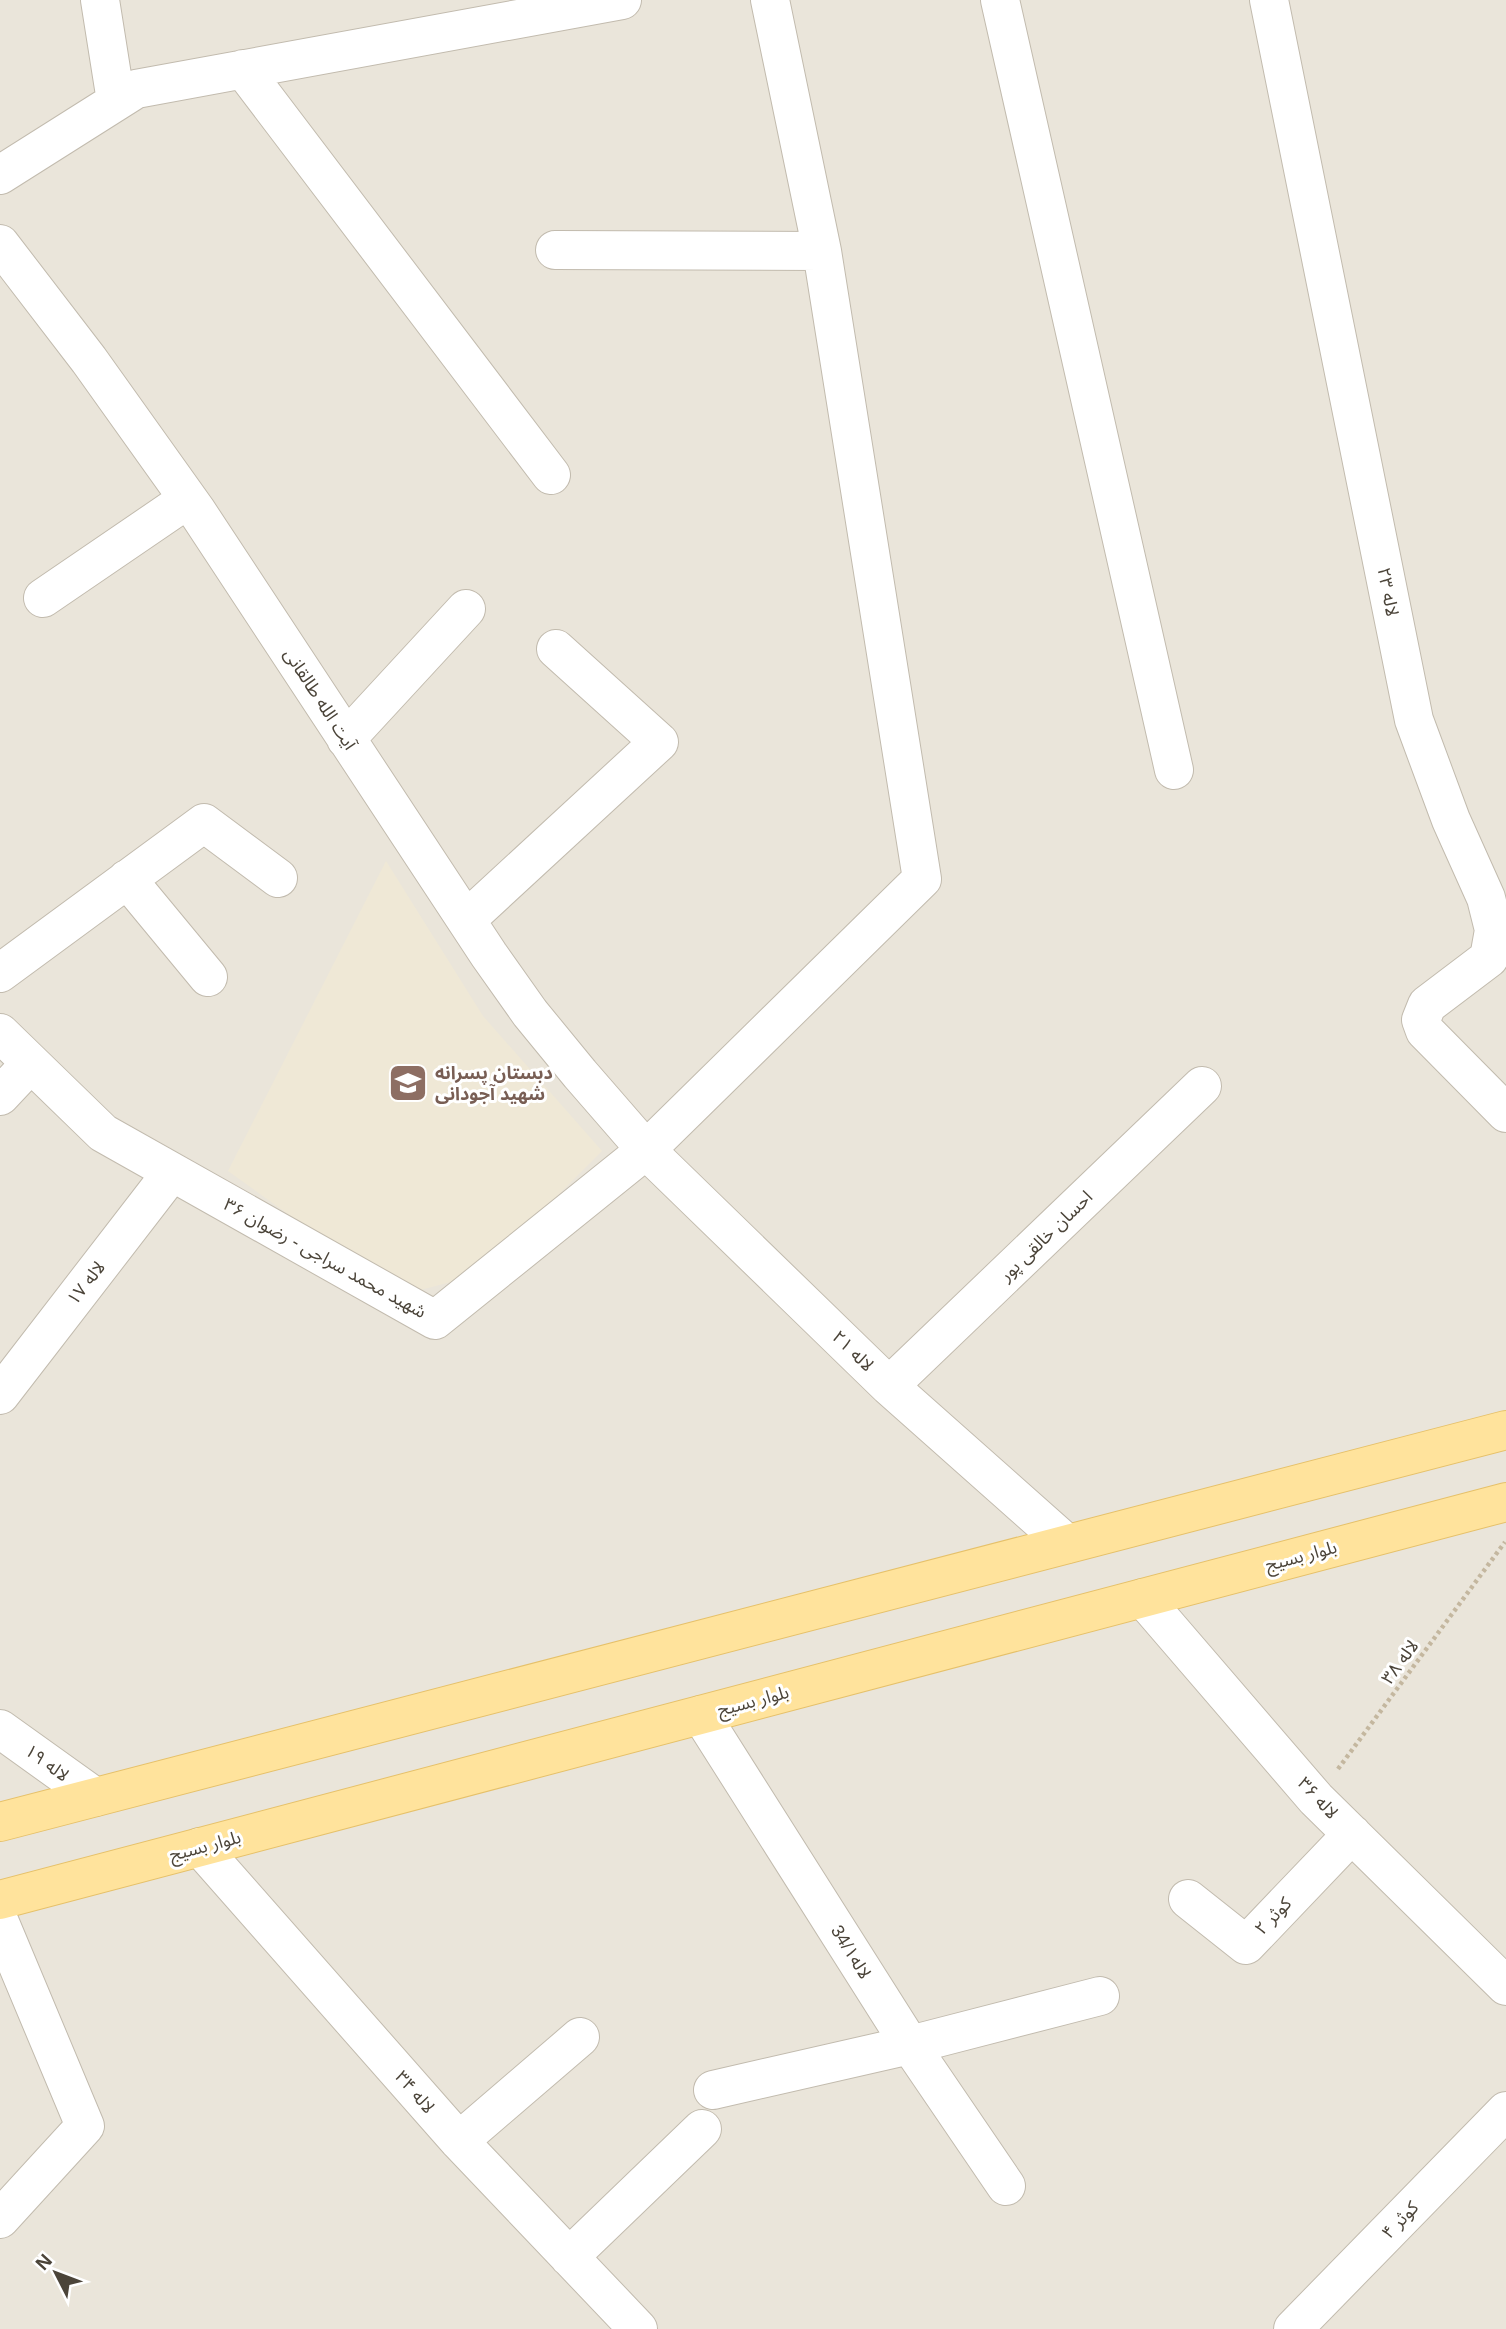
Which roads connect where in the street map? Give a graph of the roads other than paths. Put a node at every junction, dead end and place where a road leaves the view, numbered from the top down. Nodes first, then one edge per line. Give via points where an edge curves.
1 (100, 0) edge
2 (621, 0) edge
3 (771, 0) edge
4 (1000, 0) edge
5 (1269, 0) edge
6 (243, 69) junction
7 (116, 101) junction
8 (0, 175) edge
9 (0, 244) edge
10 (555, 250) dead end
11 (822, 251) junction
12 (551, 475) dead end
13 (188, 499) junction
14 (43, 598) dead end
15 (466, 610) dead end
16 (556, 649) dead end
17 (346, 739) junction
18 (1174, 770) dead end
19 (278, 878) dead end
20 (127, 879) junction
21 (466, 920) junction
22 (0, 974) edge
23 (208, 977) dead end
24 (0, 1033) edge
25 (31, 1063) junction
26 (1202, 1086) dead end
27 (0, 1096) edge
28 (1506, 1113) edge
29 (646, 1150) junction
30 (172, 1172) junction
31 (890, 1386) junction
32 (0, 1395) edge
33 (1506, 1430) edge
34 (1506, 1502) edge
35 (1067, 1544) junction
36 (1143, 1598) junction
37 (701, 1715) junction
38 (0, 1729) edge
39 (94, 1797) junction
40 (0, 1822) edge
41 (1352, 1834) junction
42 (200, 1847) junction
43 (1188, 1899) dead end
44 (0, 1900) edge
45 (0, 1923) edge
46 (1501, 1969) edge
47 (1100, 1996) dead end
48 (580, 2036) dead end
49 (910, 2045) junction
50 (713, 2090) dead end
51 (1506, 2110) edge
52 (702, 2129) dead end
53 (459, 2141) junction
54 (1006, 2186) dead end
55 (0, 2218) edge
56 (569, 2257) junction
57 (638, 2329) edge
58 (1293, 2329) edge

1 - 7 street
2 - 6 street
3 - 11 street
4 - 18 street
5 - 28 street, لاله ۲۳ via 1414,720 1486,898 1494,930 1489,958 1427,1005 1421,1020 1425,1031
6 - 7 street via 136,89
6 - 12 street
7 - 8 street
9 - 13 street, آیت الله طالقانی
10 - 11 street
11 - 29 street via 922,879
13 - 14 street
13 - 17 street, آیت الله طالقانی
15 - 17 street
16 - 21 street via 659,742
17 - 21 street, آیت الله طالقانی
19 - 20 street via 204,823
20 - 22 street
20 - 23 street
21 - 29 street, آیت الله طالقانی via 530,1013
24 - 25 street, شهید محمد سراجی - رضوان ۳۶
25 - 27 street
25 - 30 street, شهید محمد سراجی - رضوان ۳۶ via 103,1133
26 - 31 street, احسان خالقی پور
29 - 30 street, شهید محمد سراجی - رضوان ۳۶ via 435,1320
29 - 31 street, لاله ۲۱
30 - 32 street, لاله ۱۷
31 - 35 street, لاله ۲۱
33 - 35 main road
34 - 36 main road, بلوار بسیج
35 - 39 main road
36 - 37 main road, بلوار بسیج
36 - 41 street, لاله ۳۶
37 - 42 main road, بلوار بسیج
37 - 49 street, لاله34/۱
38 - 39 street, لاله ۱۹
39 - 40 main road
41 - 43 street, کوثر ۲ via 1246,1945
41 - 46 street, لاله ۳۶
42 - 44 main road, بلوار بسیج
42 - 53 street, لاله ۳۴
45 - 55 street via 85,2126
47 - 49 street
48 - 53 street
49 - 50 street
49 - 54 street, لاله34/۱
51 - 58 street, کوثر ۴
52 - 56 street
53 - 56 street, لاله ۳۴
56 - 57 street, لاله ۳۴

